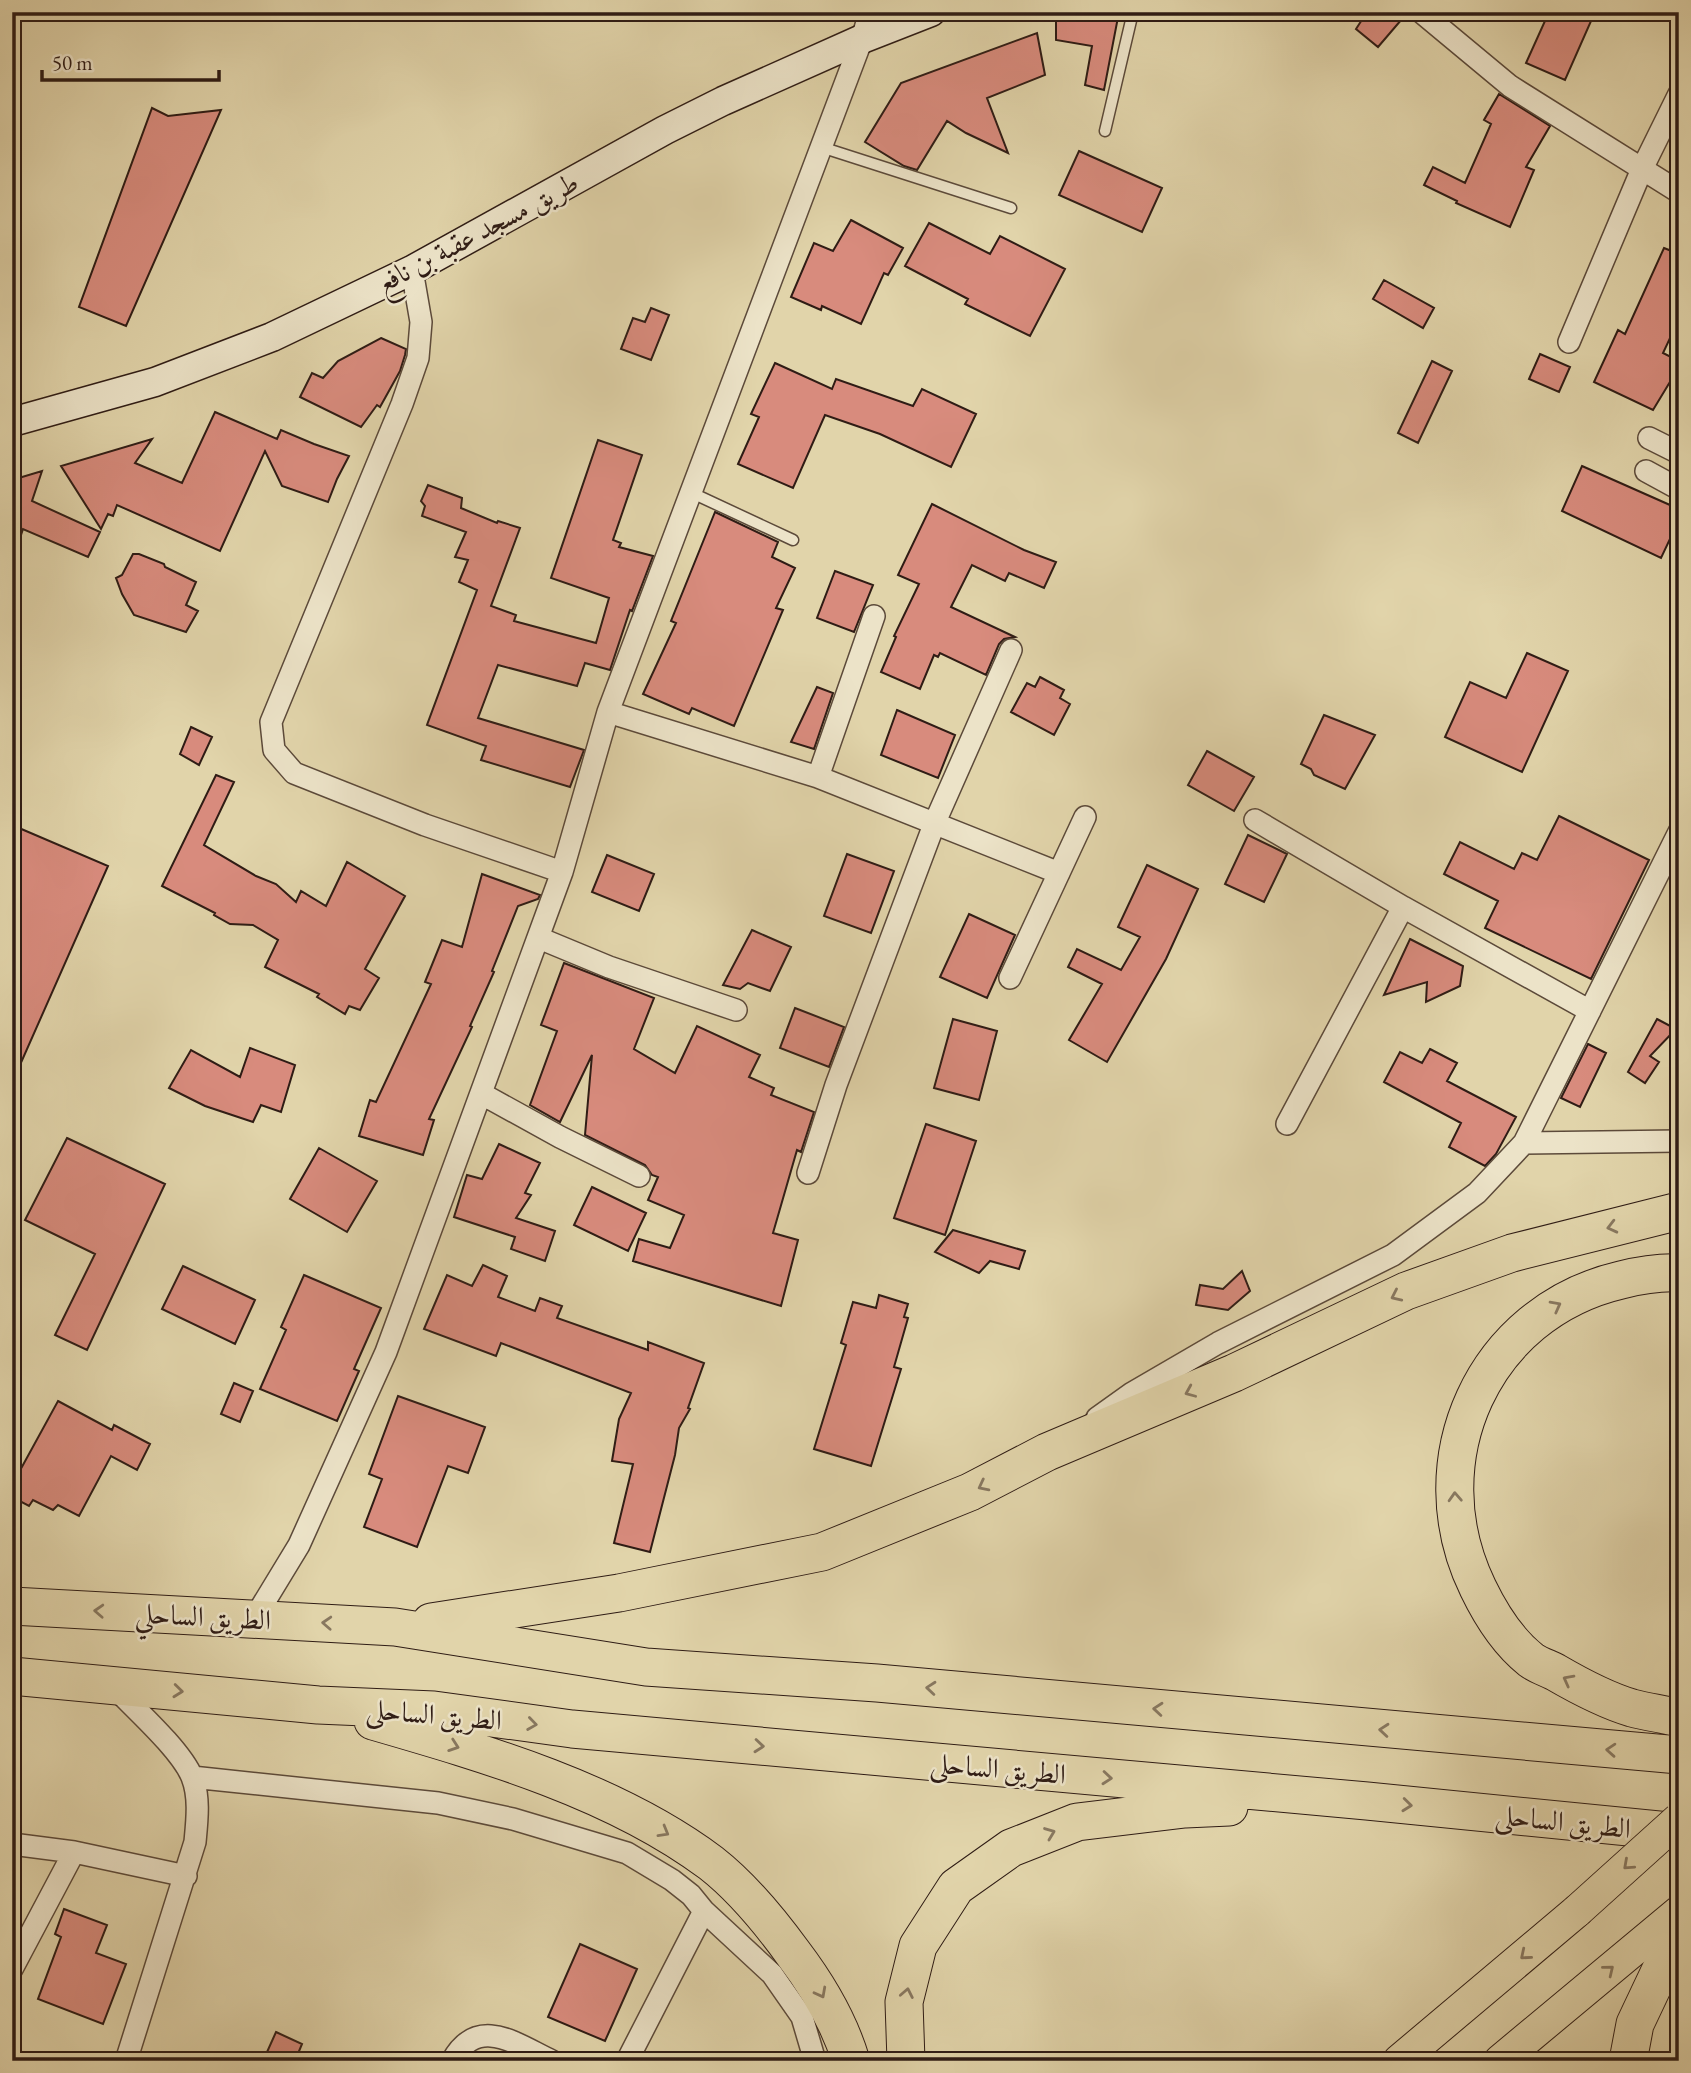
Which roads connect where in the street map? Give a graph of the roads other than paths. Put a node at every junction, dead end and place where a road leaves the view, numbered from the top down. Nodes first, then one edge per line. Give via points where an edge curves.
1 (870, 12) edge
2 (930, 12) edge
3 (1133, 12) edge
4 (1421, 12) edge
5 (862, 39) junction
6 (1679, 94) edge
7 (1105, 131) dead end
8 (821, 147) junction
9 (1642, 169) junction
10 (1679, 192) edge
11 (1011, 208) dead end
12 (412, 270) junction
13 (1569, 342) dead end
14 (12, 422) edge
15 (1648, 438) dead end
16 (1679, 453) edge
17 (1646, 471) dead end
18 (1679, 489) edge
19 (690, 492) junction
20 (793, 540) dead end
21 (874, 617) dead end
22 (1012, 650) dead end
23 (608, 712) junction
24 (818, 777) junction
25 (1085, 817) dead end
26 (1255, 820) dead end
27 (934, 822) junction
28 (1679, 832) edge
29 (562, 872) junction
30 (1059, 873) junction
31 (1403, 907) junction
32 (539, 938) junction
33 (1010, 978) dead end
34 (736, 1010) dead end
35 (1590, 1011) junction
36 (482, 1094) junction
37 (1287, 1124) dead end
38 (1679, 1142) edge
39 (1524, 1143) junction
40 (808, 1173) dead end
41 (639, 1176) dead end
42 (1679, 1211) edge
43 (1679, 1273) edge
44 (1048, 1452) junction
45 (12, 1606) edge
46 (254, 1619) junction
47 (395, 1627) junction
48 (12, 1676) edge
49 (111, 1684) junction
50 (318, 1705) junction
51 (1679, 1718) edge
52 (1679, 1755) edge
53 (192, 1777) junction
54 (1367, 1801) junction
55 (1679, 1819) edge
56 (1679, 1832) edge
57 (12, 1844) edge
58 (74, 1852) junction
59 (186, 1876) junction
60 (704, 1911) junction
61 (1679, 1912) edge
62 (1679, 1931) edge
63 (12, 1969) edge
64 (126, 2061) edge
65 (452, 2061) edge
66 (552, 2061) edge
67 (627, 2061) edge
68 (815, 2061) edge
69 (851, 2061) edge
70 (906, 2061) edge
71 (1399, 2061) edge
72 (1500, 2061) edge
73 (1628, 2061) edge

1 - 5 street
2 - 5 street, طريق مسجد عقبة بن نافع
3 - 7 lane
4 - 9 street via 1510,86
5 - 8 street
5 - 12 street, طريق مسجد عقبة بن نافع via 723,100
6 - 9 street
8 - 11 lane
8 - 19 street
9 - 10 street
9 - 13 street
12 - 14 street, طريق مسجد عقبة بن نافع via 272,337 155,382
12 - 29 street via 421,322 418,358 271,722 274,750 294,773
15 - 16 street
17 - 18 street
19 - 20 lane
19 - 23 street
21 - 24 street
22 - 27 street
23 - 24 street
23 - 29 street
24 - 27 street
25 - 30 street
26 - 31 street
27 - 30 street
27 - 40 street
28 - 35 street
29 - 32 street
30 - 33 street
31 - 35 street
31 - 37 street
32 - 34 street
32 - 36 street
35 - 39 street
36 - 41 street
36 - 46 street via 386,1352 299,1545
38 - 39 street
39 - 44 street via 1477,1193 1393,1255 1218,1343 1132,1393
42 -> 44 highway via 1512,1253 1406,1291 1234,1373
51 -> 43 highway via 1630,1707 1531,1660 1492,1618 1467,1566 1457,1522 1454,1477 1462,1429 1476,1390 1503,1351 1542,1314 1594,1286 1656,1272
44 -> 47 highway via 970,1492 822,1552 619,1593
46 -> 45 highway, الطريق الساحلي
47 -> 46 highway, الطريق الساحلي
52 -> 47 highway via 877,1683 646,1667
48 - 49 highway
49 -> 50 highway
49 - 53 street via 168,1743
50 -> 54 highway, الطريق الساحلى via 434,1710 585,1731
50 -> 69 highway via 550,1779 667,1832 751,1899 815,1982 844,2037
53 - 59 street via 197,1808 195,1842
53 - 60 street via 438,1803 513,1819 627,1853 691,1895
54 -> 56 highway, الطريق الساحلى
70 -> 54 highway via 904,2002 918,1946 956,1887 1011,1848 1077,1822 1185,1809
55 -> 71 main road, bridge
57 - 58 street
58 - 59 street
58 - 63 street
59 - 64 street
60 - 67 street
60 - 68 street via 772,1974 803,2017
72 -> 61 main road
62 - 73 highway via 1635,2024
65 - 66 street via 476,2036 495,2034

